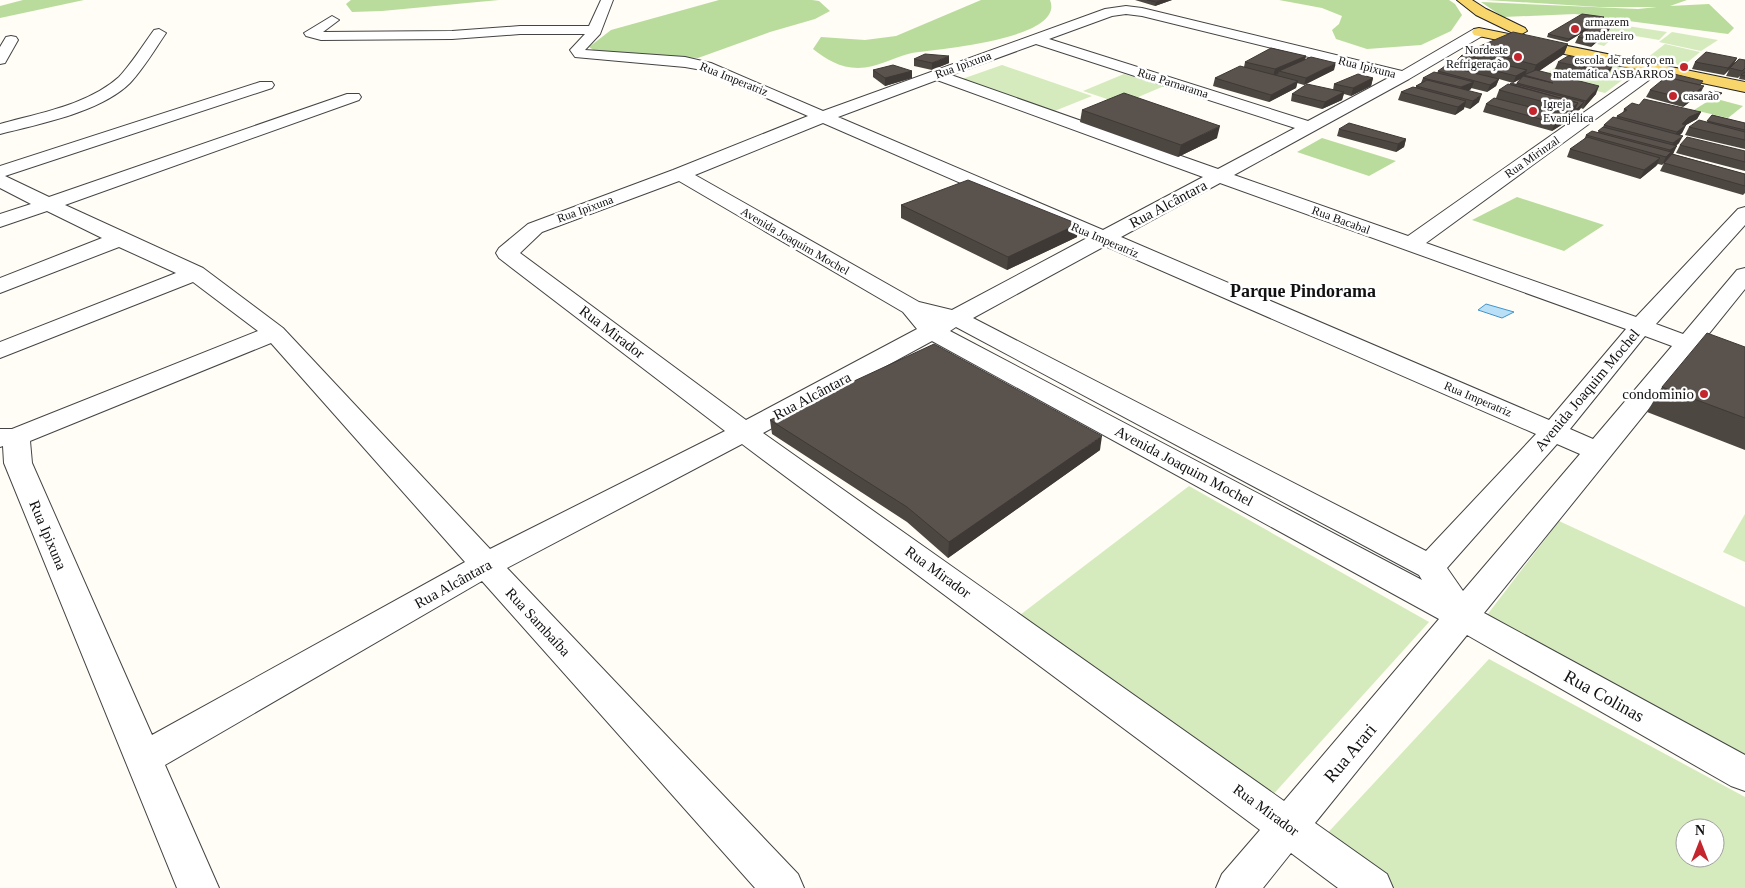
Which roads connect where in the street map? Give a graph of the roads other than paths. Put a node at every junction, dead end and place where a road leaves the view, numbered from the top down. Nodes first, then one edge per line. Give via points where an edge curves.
1 (607, 0) edge
2 (1463, 0) edge
3 (1481, 12) junction
4 (332, 20) dead end
5 (595, 30) junction
6 (1481, 31) junction
7 (159, 33) dead end
8 (11, 40) dead end
9 (1035, 40) junction
10 (1544, 42) junction
11 (0, 60) edge
12 (1655, 69) junction
13 (937, 75) junction
14 (1404, 76) junction
15 (1745, 84) edge
16 (266, 85) dead end
17 (1745, 87) edge
18 (353, 97) dead end
19 (824, 116) junction
20 (1311, 127) junction
21 (0, 129) edge
22 (0, 172) edge
23 (680, 174) junction
24 (1219, 176) junction
25 (0, 181) edge
26 (47, 205) junction
27 (1745, 213) edge
28 (0, 221) edge
29 (119, 239) junction
30 (1102, 239) junction
31 (1409, 245) junction
32 (507, 252) joint
33 (195, 273) junction
34 (1745, 276) edge
35 (0, 286) edge
36 (944, 325) junction
37 (1641, 326) junction
38 (276, 333) junction
39 (1690, 344) junction
40 (0, 351) edge
41 (1745, 364) edge
42 (1554, 431) junction
43 (744, 432) junction
44 (8, 437) edge
45 (1600, 452) junction
46 (486, 565) junction
47 (1430, 567) junction
48 (1463, 617) junction
49 (144, 758) junction
50 (1745, 774) edge
51 (1289, 826) junction
52 (198, 888) edge
53 (784, 888) edge
54 (1237, 888) edge
55 (1372, 888) edge

1 - 5 street, Rua Imperatriz
2 - 3 main road
3 - 6 main road via 1486,20
3 - 10 main road
4 - 5 street via 311,33 359,36
5 - 19 street, Rua Imperatriz via 577,50 578,53 701,64
6 - 10 main road
6 - 12 main road
6 - 14 street, Rua Alcântara
7 - 21 street via 124,80 114,88 92,100
8 - 11 street
9 - 13 street, Rua Ipixuna
9 - 14 street, Rua Ipixuna via 1110,12 1134,11
9 - 20 street, Rua Parnarama
10 - 15 main road
12 - 17 main road
12 - 31 street, Rua Mirinzal
13 - 19 street, Rua Ipixuna
13 - 24 street, Rua Bacabal
14 - 20 street, Rua Alcântara
16 - 22 street
18 - 26 street
19 - 23 street, Rua Ipixuna
19 - 30 street, Rua Imperatriz
20 - 24 street, Rua Alcântara
23 - 32 street, Rua Ipixuna via 535,228
23 - 36 street, Avenida Joaquim Mochel
24 - 30 street, Rua Alcântara
24 - 31 street, Rua Bacabal
25 - 26 street, Rua Sambaíba
26 - 28 street
26 - 29 street, Rua Sambaíba
27 - 37 street, Avenida Joaquim Mochel
29 - 33 street, Rua Sambaíba
29 - 35 street
30 - 36 street, Rua Alcântara
30 - 42 street, Rua Imperatriz
31 - 37 street, Rua Bacabal
32 - 43 street, Rua Mirador
33 - 38 street, Rua Sambaíba
33 - 40 street
34 - 39 street
36 - 43 street, Rua Alcântara
36 - 47 street, Avenida Joaquim Mochel
36 - 48 street, Avenida Joaquim Mochel
37 - 39 street, Rua Bacabal
37 - 42 street, Avenida Joaquim Mochel
38 - 44 street, Rua Ipixuna
38 - 46 street, Rua Sambaíba
39 - 41 street, Rua Bacabal
39 - 45 street
42 - 45 street, Rua Imperatriz
42 - 47 street, Avenida Joaquim Mochel
43 - 46 street, Rua Alcântara
43 - 51 street, Rua Mirador
44 - 49 street, Rua Ipixuna
45 - 48 street
46 - 49 street, Rua Alcântara
46 - 53 street, Rua Sambaíba
47 - 48 street, Avenida Joaquim Mochel
48 - 50 street, Rua Colinas
48 - 51 street, Rua Arari
49 - 52 street, Rua Ipixuna
51 - 54 street, Rua Arari
51 - 55 street, Rua Mirador

